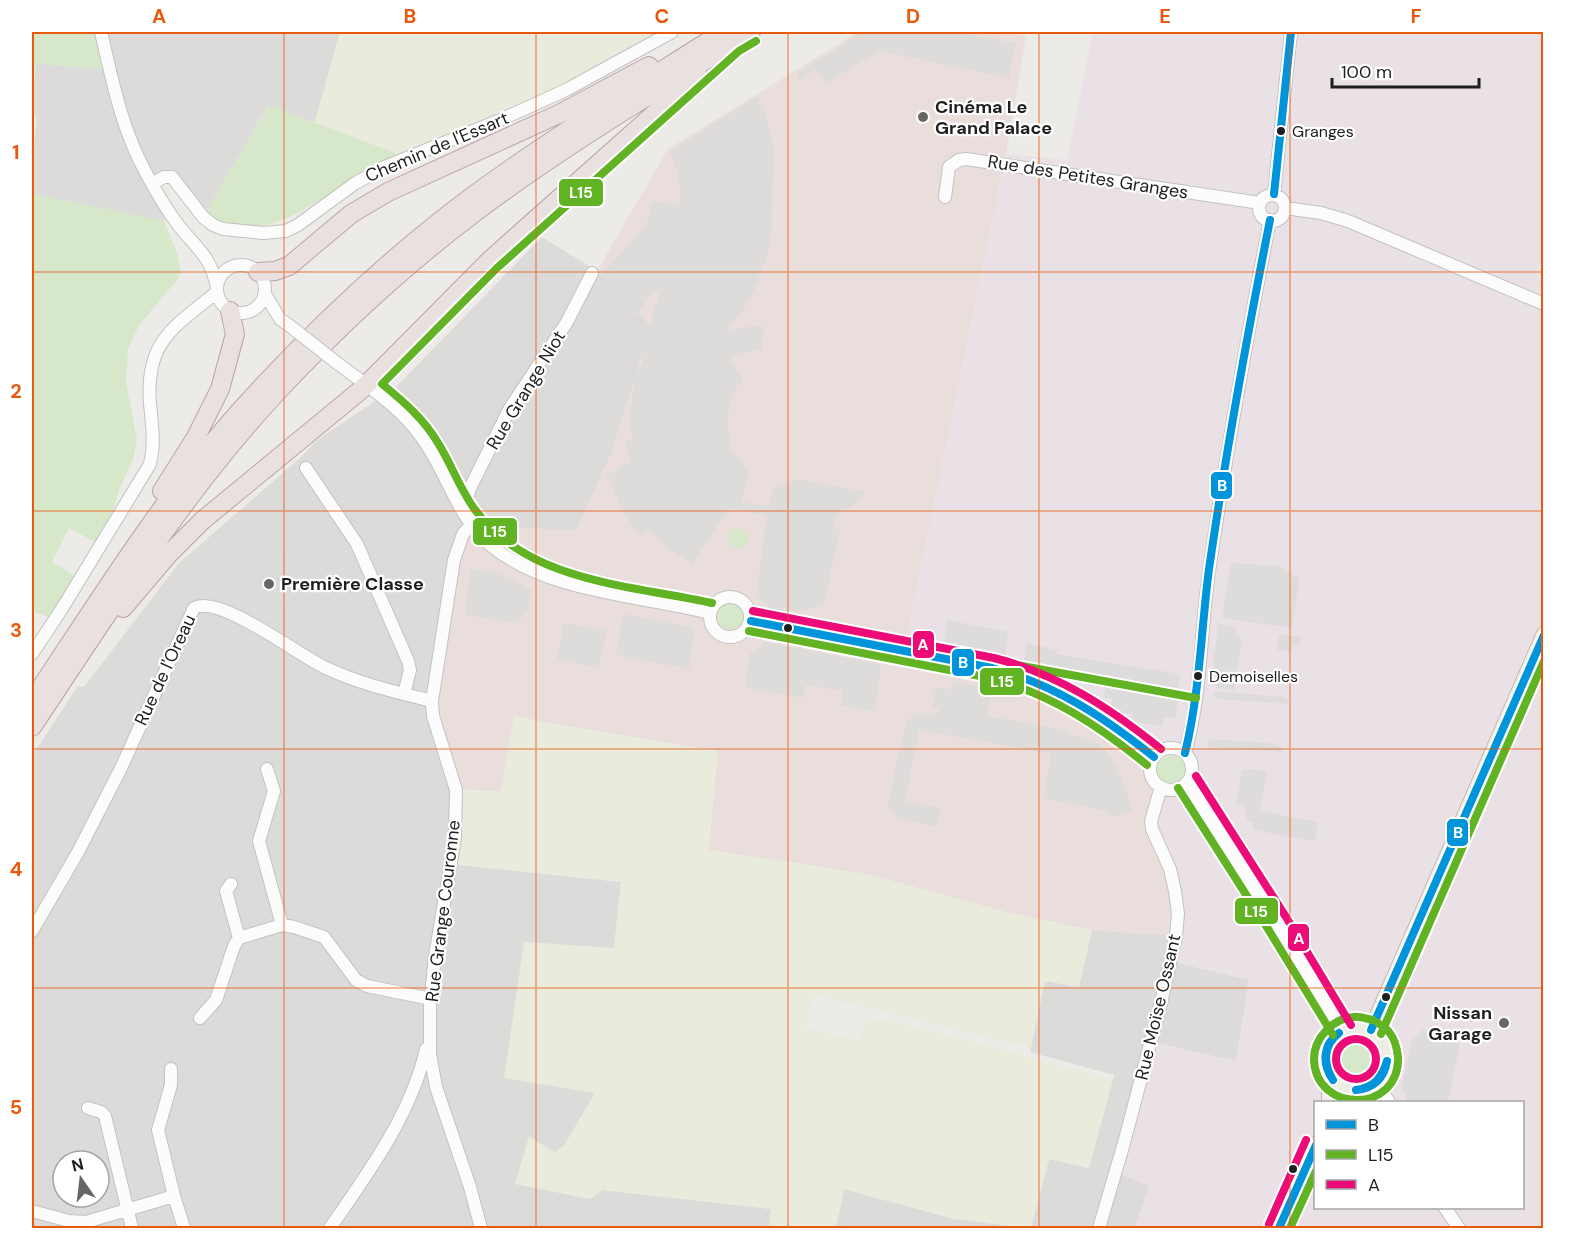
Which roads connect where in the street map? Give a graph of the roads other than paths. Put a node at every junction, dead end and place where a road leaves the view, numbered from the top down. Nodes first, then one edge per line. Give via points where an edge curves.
1 (101, 32) edge
2 (672, 32) edge
3 (751, 32) edge
4 (1291, 32) edge
5 (726, 35) edge
6 (152, 184) junction
7 (1274, 195) junction
8 (945, 197) dead end
9 (1260, 203) junction
10 (1285, 208) junction
11 (1270, 220) junction
12 (208, 258) junction
13 (235, 266) junction
14 (258, 272) junction
15 (592, 273) dead end
16 (217, 289) junction
17 (264, 294) junction
18 (1544, 304) edge
19 (196, 309) junction
20 (234, 310) junction
21 (285, 323) junction
22 (366, 385) junction
23 (306, 468) dead end
24 (460, 507) junction
25 (472, 524) junction
26 (117, 574) junction
27 (710, 613) junction
28 (751, 621) junction
29 (1544, 634) edge
30 (88, 643) junction
31 (32, 654) edge
32 (404, 694) junction
33 (32, 700) edge
34 (432, 701) junction
35 (32, 727) edge
36 (1185, 753) junction
37 (1154, 757) junction
38 (267, 770) dead end
39 (1187, 782) junction
40 (1161, 787) junction
41 (231, 884) dead end
42 (282, 925) junction
43 (32, 931) edge
44 (239, 938) junction
45 (431, 999) junction
46 (200, 1018) dead end
47 (1342, 1030) junction
48 (1371, 1030) junction
49 (429, 1037) junction
50 (171, 1070) dead end
51 (432, 1074) junction
52 (1330, 1077) junction
53 (418, 1080) junction
54 (1377, 1083) junction
55 (1353, 1090) junction
56 (1329, 1101) edge
57 (1343, 1101) edge
58 (1388, 1101) edge
59 (88, 1108) dead end
60 (1314, 1149) edge
61 (1314, 1167) edge
62 (174, 1196) junction
63 (1446, 1209) edge
64 (127, 1210) junction
65 (32, 1211) edge
66 (132, 1228) edge
67 (184, 1228) edge
68 (330, 1228) edge
69 (481, 1228) edge
70 (1099, 1228) edge
71 (1279, 1228) edge
72 (1284, 1228) edge
73 (1459, 1228) edge

1 - 6 street via 124,124
2 - 6 street, Chemin de l'Essart via 566,90 382,168 286,231 223,229 203,217 172,177
3 - 5 highway
4 - 7 street
5 - 14 highway via 629,76 561,113 388,192 351,214 289,266
5 - 22 highway via 490,260
5 - 26 highway via 581,122 501,176 379,272 239,412 186,476
5 - 30 highway via 509,188 440,240 360,309 277,392 216,463
6 - 12 street via 177,223
7 - 9 street via 1265,196
7 - 10 street via 1281,198
8 - 9 street, Rue des Petites Granges via 949,167 966,159
9 - 11 street via 1260,212
10 - 11 street via 1279,219
10 - 18 street via 1348,221
11 - 36 street via 1216,521 1204,603 1197,700
12 - 13 street
12 - 16 street
13 - 14 street
13 - 16 street via 223,274
14 - 17 street via 265,286
15 - 24 street, Rue Grange Niot via 567,322 510,408
16 - 19 street
16 - 20 street
17 - 20 street via 261,302
17 - 21 street
19 - 20 street
19 - 31 street via 171,329 156,352 151,370 150,464
20 - 21 street via 264,314
20 - 26 highway via 234,342 214,404
21 - 22 street, bridge
22 - 24 street via 405,417 422,437
22 - 30 highway via 203,520
23 - 32 street via 348,528 408,661 410,670
24 - 25 street
25 - 27 street via 503,555 554,579
25 - 34 street, Rue Grange Couronne via 463,534 454,560
26 - 33 highway
27 - 28 street via 712,626 723,636 737,637
27 - 28 street via 719,599 735,597 746,603
28 - 37 street via 1027,678 1114,726
29 - 48 main road
30 - 35 highway
32 - 34 street, Rue de l'Oreau
32 - 43 street, Rue de l'Oreau via 326,668 240,618 206,605 194,608 121,768
34 - 45 street, Rue Grange Couronne via 456,790 456,806 455,838
36 - 37 street via 1169,748
36 - 39 street via 1191,764
37 - 40 street via 1150,772
38 - 42 street via 274,791 259,841
39 - 40 street via 1172,790
39 - 47 street
40 - 70 street, Rue Moïse Ossant via 1151,821 1175,891 1176,936 1141,1081
41 - 44 street via 226,891
42 - 44 street
42 - 45 street via 324,937 356,981
44 - 46 street via 216,1000
45 - 49 street, Rue Grange Couronne
47 - 48 main road
47 - 52 main road via 1328,1044 1325,1054
48 - 54 main road via 1384,1042 1388,1059
49 - 51 street, Rue Grange Couronne
49 - 53 street
50 - 62 street via 171,1085 158,1130
51 - 53 street
51 - 69 street, Rue Grange Couronne
52 - 55 main road
52 - 56 main road
53 - 68 street via 373,1166
54 - 55 main road
54 - 58 street
55 - 57 main road
59 - 64 street via 105,1116
60 - 71 main road
61 - 72 main road
62 - 64 street
62 - 67 street
63 - 73 street
64 - 65 street via 86,1222
64 - 66 street

